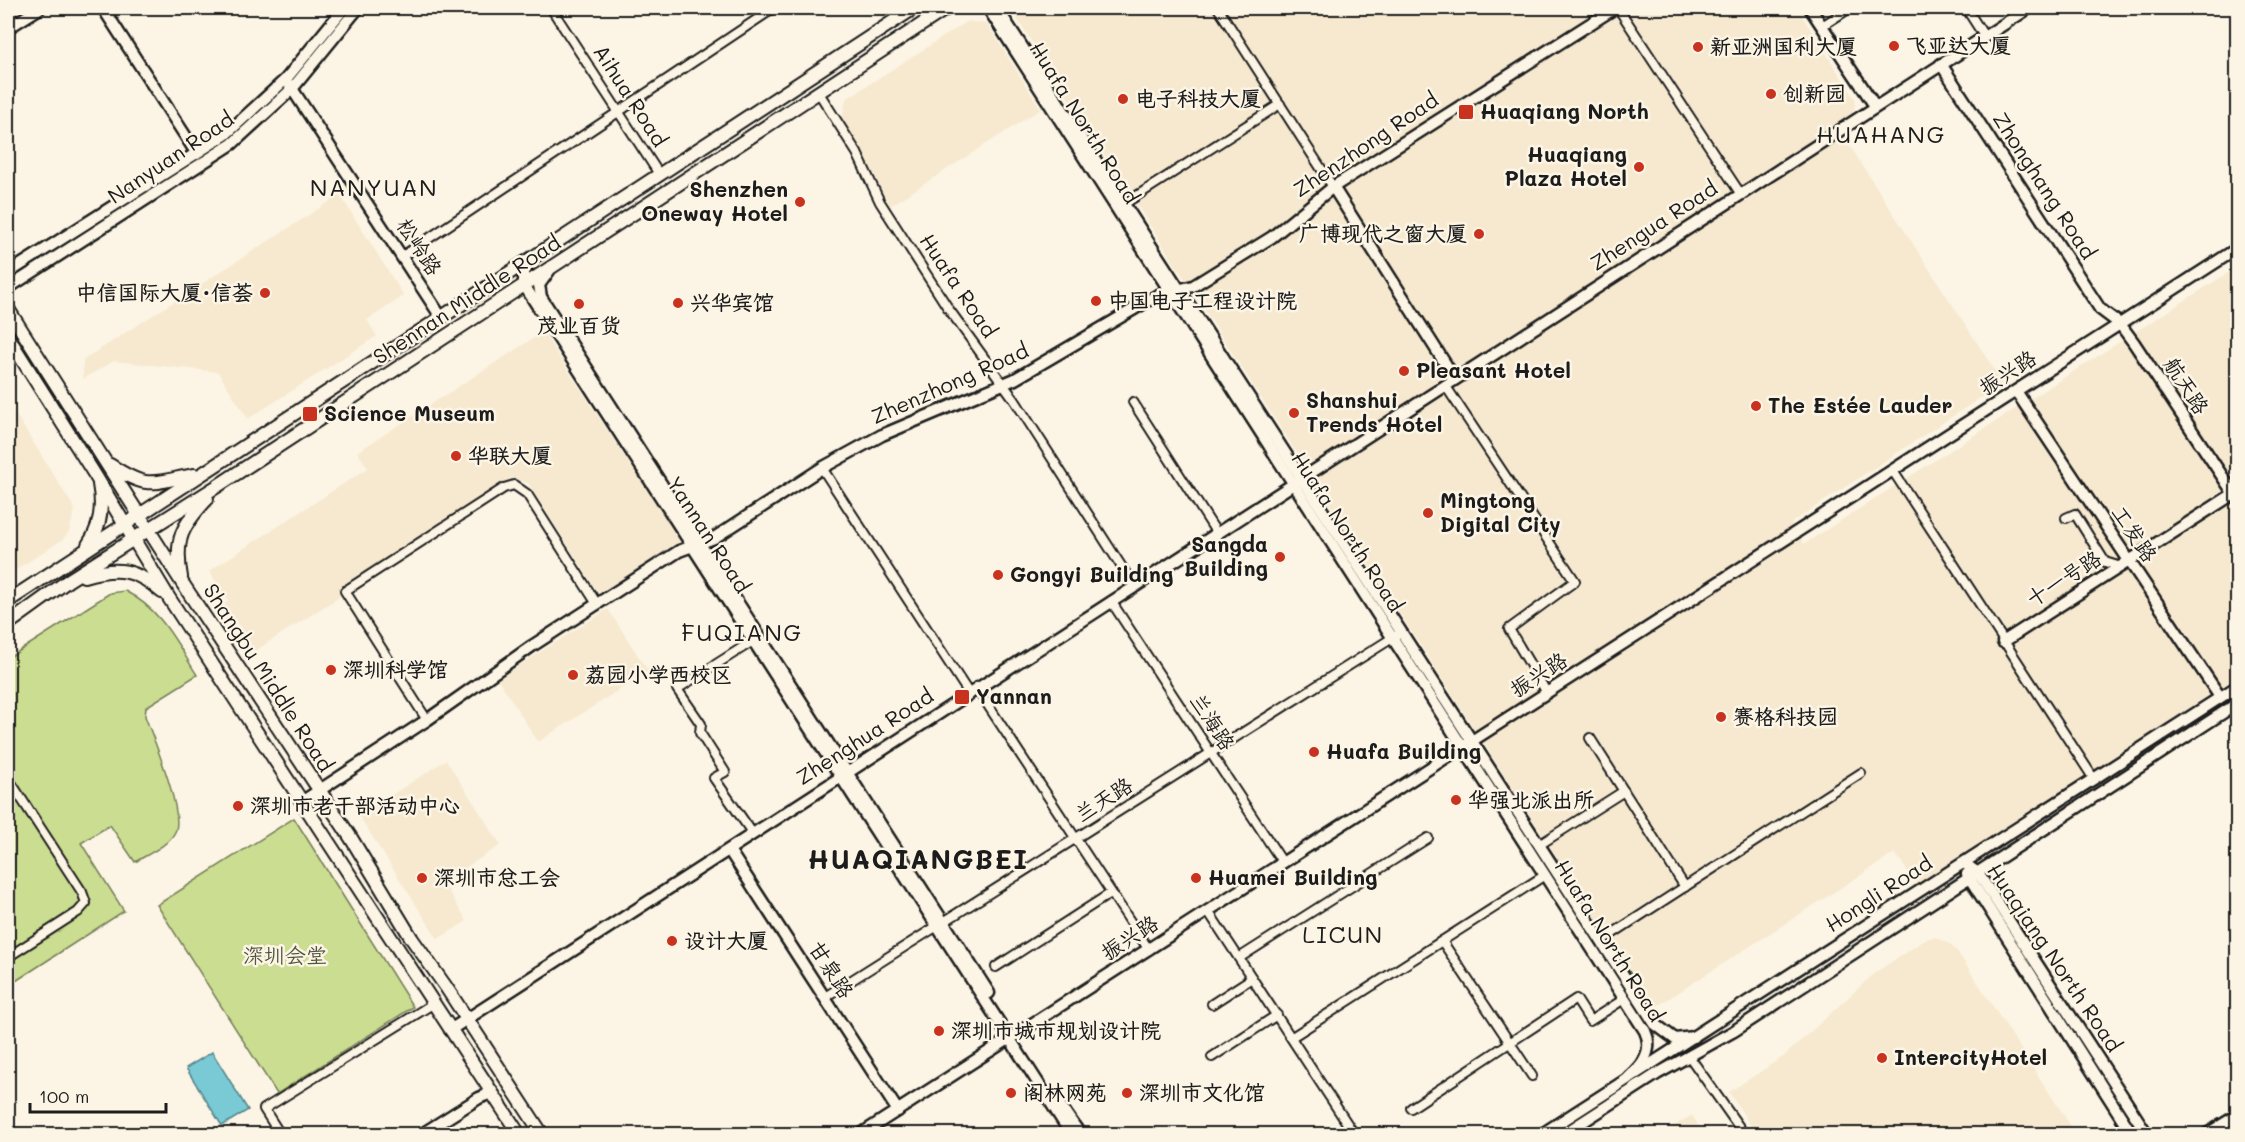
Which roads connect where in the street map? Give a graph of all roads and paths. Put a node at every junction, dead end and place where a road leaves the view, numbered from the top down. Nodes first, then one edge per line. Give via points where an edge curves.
1 (40, 8) edge
2 (103, 8) edge
3 (344, 8) edge
4 (358, 8) edge
5 (551, 8) edge
6 (774, 8) edge
7 (914, 8) edge
8 (947, 8) edge
9 (988, 8) edge
10 (997, 8) edge
11 (1218, 8) edge
12 (1616, 8) edge
13 (1810, 8) edge
14 (1850, 8) edge
15 (1966, 8) edge
16 (2029, 8) edge
17 (1821, 26) junction
18 (8, 28) edge
19 (1984, 36) junction
20 (1941, 64) junction
21 (286, 79) junction
22 (292, 89) junction
23 (819, 93) junction
24 (1280, 104) junction
25 (1875, 106) junction
26 (619, 112) junction
27 (197, 154) junction
28 (660, 174) junction
29 (1333, 187) junction
30 (1740, 193) junction
31 (1124, 204) junction
32 (2238, 248) edge
33 (401, 257) junction
34 (532, 257) junction
35 (554, 265) junction
36 (8, 273) edge
37 (524, 285) junction
38 (8, 288) edge
39 (1174, 290) junction
40 (8, 309) edge
41 (441, 317) junction
42 (2120, 324) junction
43 (8, 337) edge
44 (1450, 382) junction
45 (1004, 385) junction
46 (2016, 392) junction
47 (1133, 402) dead end
48 (106, 462) junction
49 (822, 468) junction
50 (1893, 471) junction
51 (202, 473) junction
52 (95, 474) junction
53 (1297, 481) junction
54 (219, 485) junction
55 (2236, 495) edge
56 (139, 514) junction
57 (2066, 518) dead end
58 (125, 523) junction
59 (149, 530) junction
60 (1216, 532) junction
61 (134, 540) junction
62 (696, 546) junction
63 (77, 555) junction
64 (2125, 564) junction
65 (69, 580) junction
66 (183, 584) junction
67 (1134, 586) junction
68 (169, 598) junction
69 (8, 601) edge
70 (1111, 601) junction
71 (597, 604) junction
72 (8, 624) edge
73 (1397, 635) junction
74 (757, 639) junction
75 (2003, 642) junction
76 (2238, 686) edge
77 (972, 690) junction
78 (1547, 693) junction
79 (2220, 697) junction
80 (2238, 703) edge
81 (427, 720) junction
82 (1590, 738) dead end
83 (1467, 745) junction
84 (1211, 753) junction
85 (844, 773) junction
86 (1861, 773) dead end
87 (8, 777) edge
88 (2094, 778) junction
89 (319, 790) junction
90 (1624, 791) junction
91 (303, 801) junction
92 (753, 834) junction
93 (1076, 838) junction
94 (1428, 838) dead end
95 (1539, 846) junction
96 (729, 850) junction
97 (1964, 862) junction
98 (1283, 863) junction
99 (1978, 873) junction
100 (1545, 875) junction
101 (1968, 879) junction
102 (1685, 887) junction
103 (1111, 893) junction
104 (1208, 911) junction
105 (940, 924) junction
106 (1442, 941) junction
107 (1601, 941) junction
108 (1149, 950) junction
109 (8, 957) edge
110 (1239, 958) junction
111 (996, 967) dead end
112 (1252, 978) junction
113 (825, 997) junction
114 (1624, 999) junction
115 (434, 1003) junction
116 (1212, 1004) dead end
117 (1277, 1015) junction
118 (467, 1019) junction
119 (450, 1030) junction
120 (1012, 1037) junction
121 (1292, 1037) junction
122 (1694, 1037) junction
123 (1509, 1043) junction
124 (1689, 1056) junction
125 (1212, 1057) dead end
126 (1532, 1076) dead end
127 (1629, 1077) junction
128 (491, 1093) junction
129 (1411, 1108) dead end
130 (898, 1111) junction
131 (2238, 1115) edge
132 (277, 1133) edge
133 (422, 1134) edge
134 (519, 1134) edge
135 (542, 1134) edge
136 (861, 1134) edge
137 (1071, 1134) edge
138 (1080, 1134) edge
139 (1354, 1134) edge
140 (1542, 1134) edge
141 (1564, 1134) edge
142 (1744, 1134) edge
143 (2133, 1134) edge
144 (2147, 1134) edge
145 (2207, 1134) edge

1 - 18 main road
2 - 27 main road
3 - 21 main road, Nanyuan Road
4 - 22 main road, Nanyuan Road
5 - 26 street, Aihua Road
6 - 26 street
7 - 28 main road, Shennan Middle Road
8 - 23 main road, Shennan Middle Road
9 - 39 main road, Huafa North Road
10 - 31 main road, Huafa North Road
11 - 24 street
12 - 29 main road, Zhenzhong Road
12 - 30 street
13 - 17 main road
14 - 17 street
15 - 19 street
16 - 19 main road, Zhengua Road
17 - 25 main road
19 - 20 main road, Zhengua Road
20 - 25 main road, Zhengua Road
20 - 42 main road, Zhonghang Road via 2100,309
21 - 22 main road, 松岭路
21 - 27 main road, Nanyuan Road
22 - 33 main road, 松岭路
22 - 38 main road, Nanyuan Road via 211,159
23 - 35 main road, Shennan Middle Road
23 - 45 street, Huafa Road via 857,153 886,211 948,308
24 - 29 street
24 - 31 street
25 - 30 main road, Zhengua Road
26 - 28 street, Aihua Road
26 - 33 street
27 - 36 main road, Nanyuan Road
28 - 34 main road, Shennan Middle Road
29 - 39 main road, Zhenzhong Road via 1272,237 1193,286
29 - 44 main road
30 - 44 main road, Zhengua Road
31 - 39 main road, Huafa North Road
32 - 42 main road, 振兴路
33 - 41 main road, 松岭路
34 - 37 main road via 524,272
34 - 41 main road, Shennan Middle Road
35 - 37 main road, Shennan Middle Road
35 - 62 main road, Yannan Road via 539,285 541,297
37 - 54 main road, Shennan Middle Road
37 - 62 main road, Yannan Road
39 - 45 main road, Zhenzhong Road
39 - 53 main road, Huafa North Road
40 - 48 main road, Shangbu Middle Road
41 - 51 main road, Shennan Middle Road
42 - 46 main road, 振兴路
42 - 55 main road, 航天路
43 - 52 main road, Shangbu Middle Road
44 - 53 main road, Zhengua Road
44 - 78 street via 1575,581 1509,629
45 - 49 main road, Zhenzhong Road via 882,435
45 - 67 street, Huafa Road
46 - 50 main road, 振兴路
46 - 64 main road, 工发路
47 - 60 street
48 - 51 main road via 127,477 146,483
48 - 56 main road, Shangbu Middle Road
49 - 62 main road, Zhenzhong Road
49 - 77 street
50 - 75 street
50 - 78 main road, 振兴路
51 - 56 main road, Shennan Middle Road
52 - 58 main road, Shangbu Middle Road
52 - 63 main road via 101,500 98,524 93,537
53 - 60 main road, Zhenghua Road
53 - 73 main road, Huafa North Road
54 - 59 main road, Shennan Middle Road
54 - 66 main road via 182,531 178,557
55 - 64 main road, 十一号路
56 - 58 main road, Shennan Middle Road
56 - 59 main road, Shangbu Middle Road
57 - 64 street via 2075,514 2105,562
58 - 61 main road, Shangbu Middle Road
58 - 63 main road, Shennan Middle Road
59 - 61 main road, Shennan Middle Road
59 - 66 main road, Shangbu Middle Road
60 - 67 main road, Zhenghua Road
61 - 65 main road, Shennan Middle Road
61 - 68 main road, Shangbu Middle Road
62 - 71 main road, Zhenzhong Road via 679,551
62 - 74 main road, Yannan Road
63 - 69 main road, Shennan Middle Road
64 - 75 main road, 十一号路
64 - 79 main road, 工发路
65 - 68 main road via 97,572 131,572
65 - 72 main road, Shennan Middle Road
66 - 89 main road, Shangbu Middle Road
67 - 70 main road, Zhenghua Road
68 - 91 main road, Shangbu Middle Road
70 - 77 main road, Zhenghua Road
70 - 84 street, 兰海路
71 - 81 main road, Zhenzhong Road
71 - 81 street via 527,494 514,485 345,591
73 - 83 main road, Huafa North Road
73 - 84 street, 兰天路
74 - 85 main road, Yannan Road
74 - 92 street via 677,689 724,772 714,778
75 - 88 street
76 - 79 main road, Hongli Road
77 - 85 main road, Zhenghua Road
77 - 93 street
78 - 83 main road, 振兴路
79 - 88 main road, Hongli Road
80 - 99 main road, Hongli Road
81 - 89 main road, Zhenzhong Road
82 - 90 street
83 - 95 main road, Huafa North Road
83 - 98 main road, 振兴路
83 - 100 main road, Huafa North Road
84 - 93 street, 兰天路
84 - 98 street, 兰海路
85 - 92 main road, Zhenghua Road
85 - 105 main road, Yannan Road
86 - 102 street
87 - 109 street via 86,903
88 - 97 main road, Hongli Road
89 - 91 main road, Zhenzhong Road
89 - 118 main road, Shangbu Middle Road
90 - 95 street
90 - 102 street
91 - 115 main road, Shangbu Middle Road
92 - 96 main road, Zhenghua Road
93 - 103 street
93 - 105 street, 兰天路
94 - 110 street
95 - 107 main road, Huafa North Road
96 - 113 main road, 甘泉路
96 - 118 main road, Zhenghua Road
97 - 99 main road, Huaqiang North Road
97 - 101 main road, Huaqiang North Road
97 - 122 main road, Hongli Road
98 - 104 main road, 振兴路
99 - 101 main road, Hongli Road
99 - 144 main road, Huaqiang North Road
100 - 106 street
100 - 114 main road, Huafa North Road
101 - 124 main road, Hongli Road
101 - 143 main road, Huaqiang North Road
102 - 107 street
103 - 108 street
103 - 111 street
104 - 108 main road, 振兴路
104 - 110 street
105 - 113 street, 兰天路
105 - 120 main road, Yannan Road
106 - 121 street
106 - 123 street
107 - 122 main road, Huafa North Road via 1657,1027 1675,1039
108 - 120 main road, 振兴路
110 - 112 street
112 - 116 street
112 - 117 street
113 - 130 main road, 甘泉路
114 - 123 street via 1590,1021 1576,999
114 - 127 main road, Huafa North Road via 1649,1043 1644,1061
115 - 119 main road, Shangbu Middle Road
115 - 132 street via 264,1109
117 - 121 street
117 - 125 street
118 - 119 main road, Zhenghua Road
118 - 135 main road, Shangbu Middle Road
119 - 128 main road, Shangbu Middle Road
120 - 130 main road, 振兴路
120 - 137 main road, Yannan Road
120 - 138 main road, Yannan Road
121 - 139 street
122 - 127 main road, Hongli Road
123 - 126 street
123 - 129 street
124 - 141 main road, Hongli Road
124 - 142 street
127 - 140 main road, Hongli Road
128 - 133 main road
128 - 134 main road, Shangbu Middle Road
130 - 136 main road, 振兴路
131 - 145 main road

